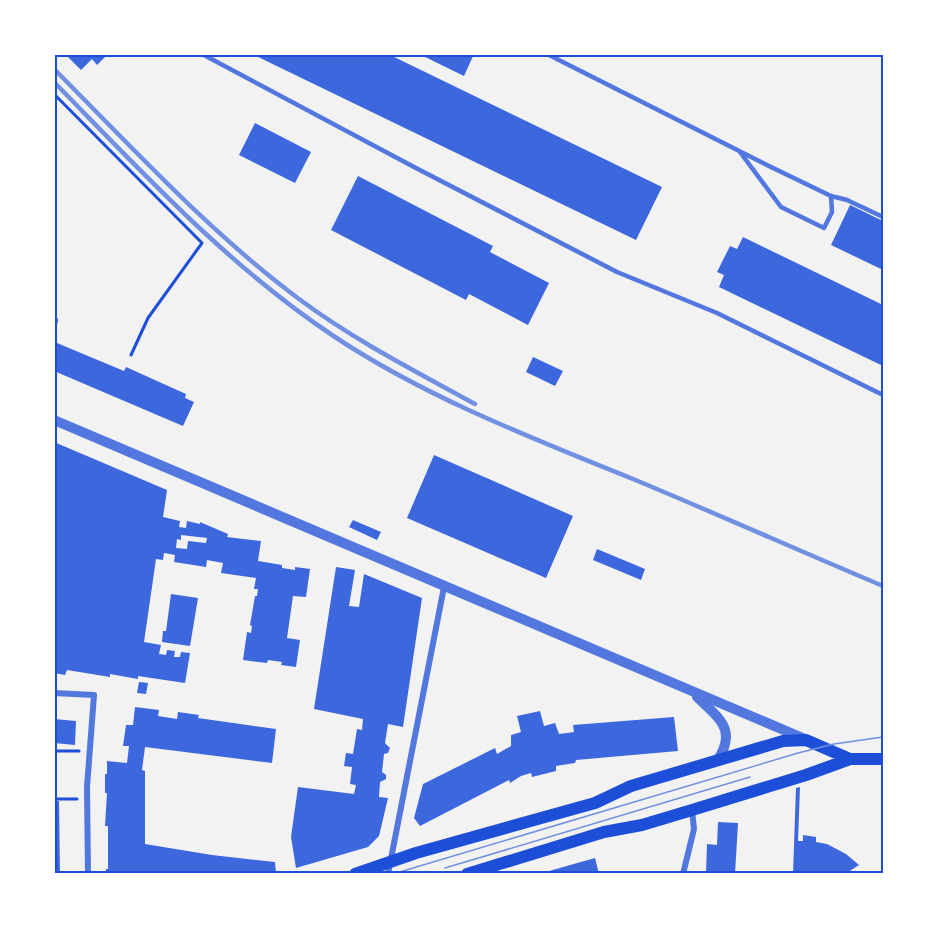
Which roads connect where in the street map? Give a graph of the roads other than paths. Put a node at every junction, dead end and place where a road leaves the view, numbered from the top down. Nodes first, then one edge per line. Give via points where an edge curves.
1 (202, 54) edge
2 (548, 54) edge
3 (738, 150) junction
4 (831, 196) junction
5 (883, 217) edge
6 (54, 318) edge
7 (54, 328) edge
8 (883, 395) edge
9 (54, 420) edge
10 (444, 587) junction
11 (690, 691) junction
12 (54, 693) edge
13 (806, 740) junction
14 (850, 759) junction
15 (883, 759) edge
16 (717, 761) junction
17 (692, 810) junction
18 (389, 868) edge
19 (88, 874) edge
20 (355, 874) edge
21 (467, 874) edge
22 (683, 874) edge

1 - 8 lane via 617,272 717,313
2 - 3 lane
3 - 4 lane
3 - 4 lane via 781,207 824,228 832,212
4 - 5 lane
6 - 7 lane
9 - 10 street
10 - 11 street
10 - 18 street
11 - 13 street
11 - 16 street via 720,718 726,735 725,749
12 - 19 street via 94,695
13 - 14 main road
13 - 16 main road via 783,741
14 - 15 main road
14 - 17 main road
16 - 18 main road
17 - 21 main road
17 - 22 street via 694,828
18 - 20 main road

